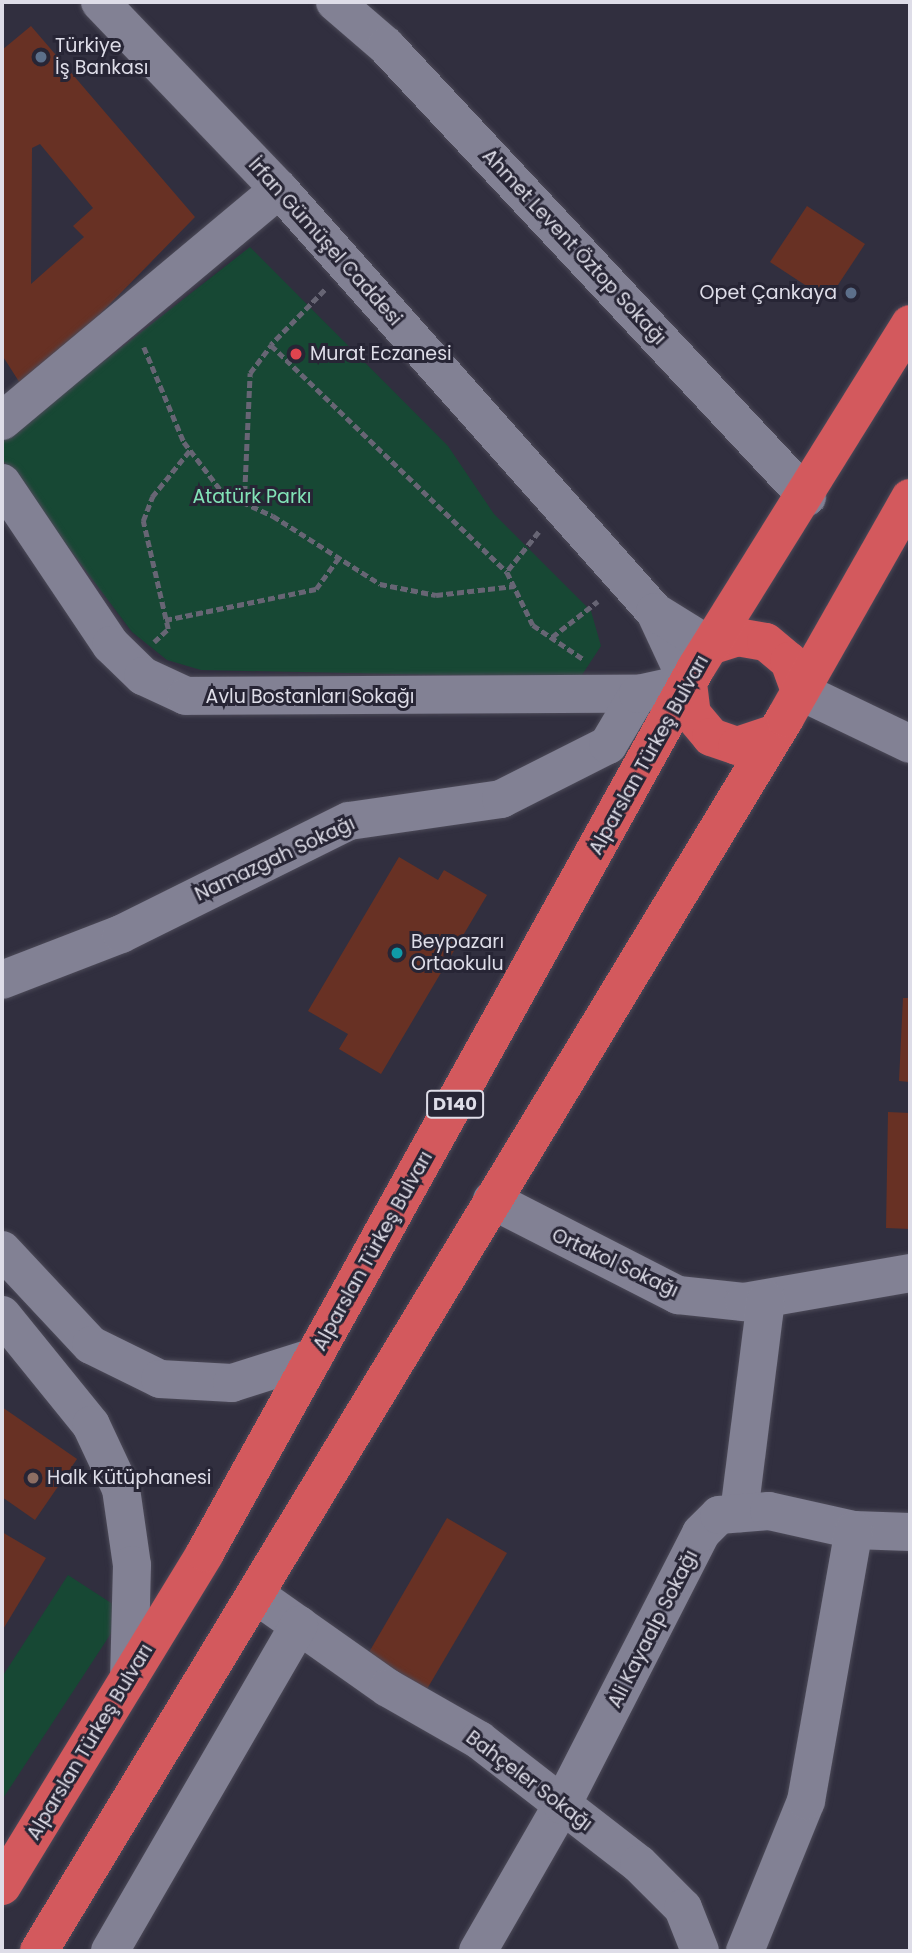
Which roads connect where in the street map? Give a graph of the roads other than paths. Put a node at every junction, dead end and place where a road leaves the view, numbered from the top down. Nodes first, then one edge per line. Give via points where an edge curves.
1 (100, 2) edge
2 (335, 2) edge
3 (279, 189) junction
4 (910, 324) edge
5 (2, 421) edge
6 (2, 483) edge
7 (807, 497) junction
8 (910, 498) edge
9 (655, 612) junction
10 (710, 646) junction
11 (688, 683) junction
12 (800, 691) junction
13 (638, 694) junction
14 (776, 733) junction
15 (910, 744) edge
16 (2, 980) edge
17 (492, 1200) junction
18 (2, 1250) edge
19 (910, 1273) edge
20 (766, 1300) junction
21 (2, 1315) edge
22 (314, 1357) junction
23 (739, 1513) junction
24 (854, 1530) junction
25 (910, 1532) edge
26 (256, 1595) junction
27 (299, 1625) junction
28 (129, 1678) junction
29 (562, 1805) junction
30 (2, 1886) edge
31 (39, 1951) edge
32 (110, 1951) edge
33 (478, 1951) edge
34 (700, 1951) edge
35 (745, 1951) edge

1 - 3 street, İrfan Gümüşel Caddesi
2 - 7 street, Ahmet Levent Öztop Sokağı via 386,46
3 - 5 street
3 - 9 street, İrfan Gümüşel Caddesi
4 - 7 highway, Alparslan Türkeş Bulvarı / D140
6 - 13 street, Avlu Bostanları Sokağı via 130,663 186,696
7 - 10 highway, Alparslan Türkeş Bulvarı / D140
8 - 12 highway
9 - 10 street, İrfan Gümüşel Caddesi
9 - 11 street, İrfan Gümüşel Caddesi
10 - 11 highway, Alparslan Türkeş Bulvarı / D140
10 - 12 highway via 737,637 766,642 789,661
11 - 13 street
11 - 14 highway via 692,714 711,737 737,746
11 - 22 highway, Alparslan Türkeş Bulvarı / D140
12 - 14 highway
12 - 15 street
13 - 16 street, Namazgah Sokağı via 608,745 501,799 349,821 121,934
14 - 17 highway
17 - 20 street, Ortakol Sokağı via 678,1295
17 - 26 highway
18 - 22 street via 91,1346 160,1380 232,1383
19 - 20 street, Ortakol Sokağı
20 - 23 street
21 - 28 street via 91,1425 121,1489 132,1565
22 - 28 highway, Alparslan Türkeş Bulvarı / D140
23 - 24 street via 769,1511
23 - 29 street, Ali Kayaalp Sokağı via 719,1516 701,1533
24 - 25 street
24 - 35 street via 806,1801
26 - 27 street, Bahçeler Sokağı
26 - 31 highway
27 - 29 street, Bahçeler Sokağı via 388,1688 479,1740
27 - 32 street
28 - 30 highway, Alparslan Türkeş Bulvarı / D140
29 - 33 street, Ali Kayaalp Sokağı
29 - 34 street, Bahçeler Sokağı via 683,1908

